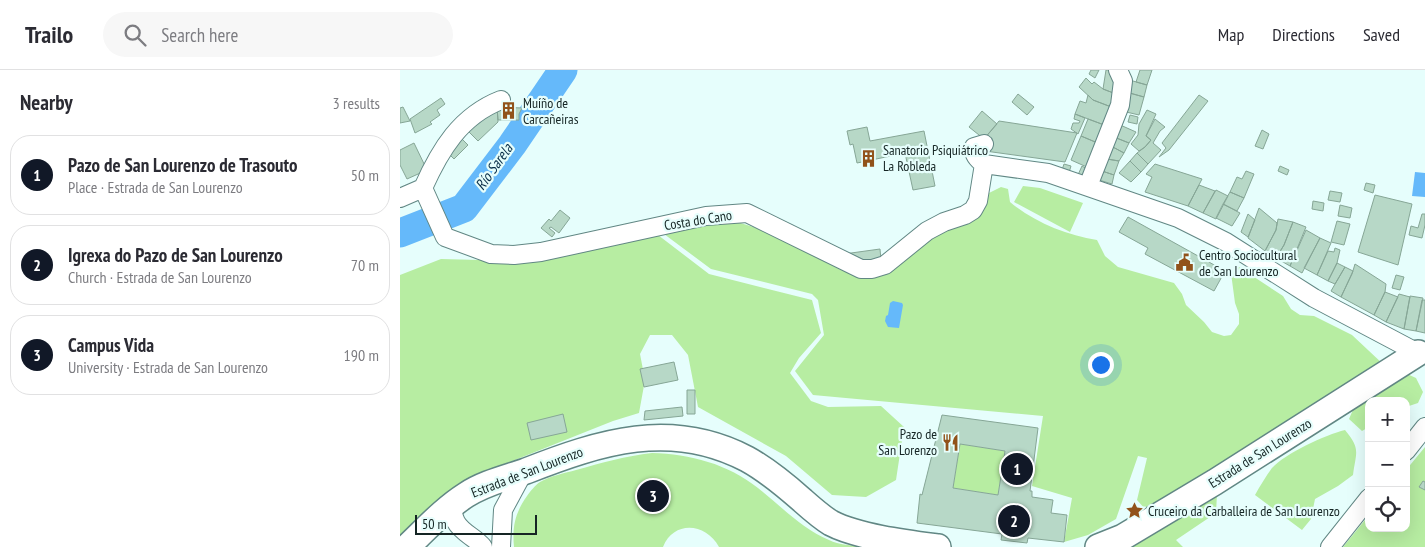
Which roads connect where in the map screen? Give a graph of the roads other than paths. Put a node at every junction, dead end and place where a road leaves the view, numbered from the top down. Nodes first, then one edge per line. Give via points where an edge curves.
1 (1118, 70) edge
2 (501, 100) dead end
3 (984, 144) dead end
4 (984, 164) junction
5 (1088, 186) junction
6 (425, 191) junction
7 (400, 198) edge
8 (1423, 356) edge
9 (1425, 427) edge
10 (1410, 446) edge
11 (524, 471) junction
12 (479, 489) junction
13 (1365, 503) edge
14 (451, 506) junction
15 (502, 517) junction
16 (480, 543) edge
17 (406, 547) edge
18 (501, 547) edge
19 (938, 547) edge
20 (1098, 547) edge
21 (1330, 547) edge

1 - 5 street via 1123,80 1120,106
2 - 6 street via 468,121 443,147
3 - 4 street via 974,147 974,151
4 - 5 street via 1048,173
4 - 6 street, Costa do Cano via 978,201 973,210 927,231 885,265 872,269 861,269 747,213 706,216 541,252 491,254 445,237
5 - 8 street via 1178,218 1226,242 1314,298
6 - 7 street
8 - 20 street, Estrada de San Lourenzo via 1123,537
9 - 10 street
11 - 12 street, Estrada de San Lourenzo
11 - 15 street
11 - 19 street, Estrada de San Lourenzo via 627,439 652,437 701,442 749,460 844,529
12 - 14 street, Estrada de San Lourenzo
12 - 15 street via 496,495
13 - 21 street
14 - 16 street via 455,521
14 - 17 street, Estrada de San Lourenzo
15 - 16 street via 496,532
15 - 18 street

